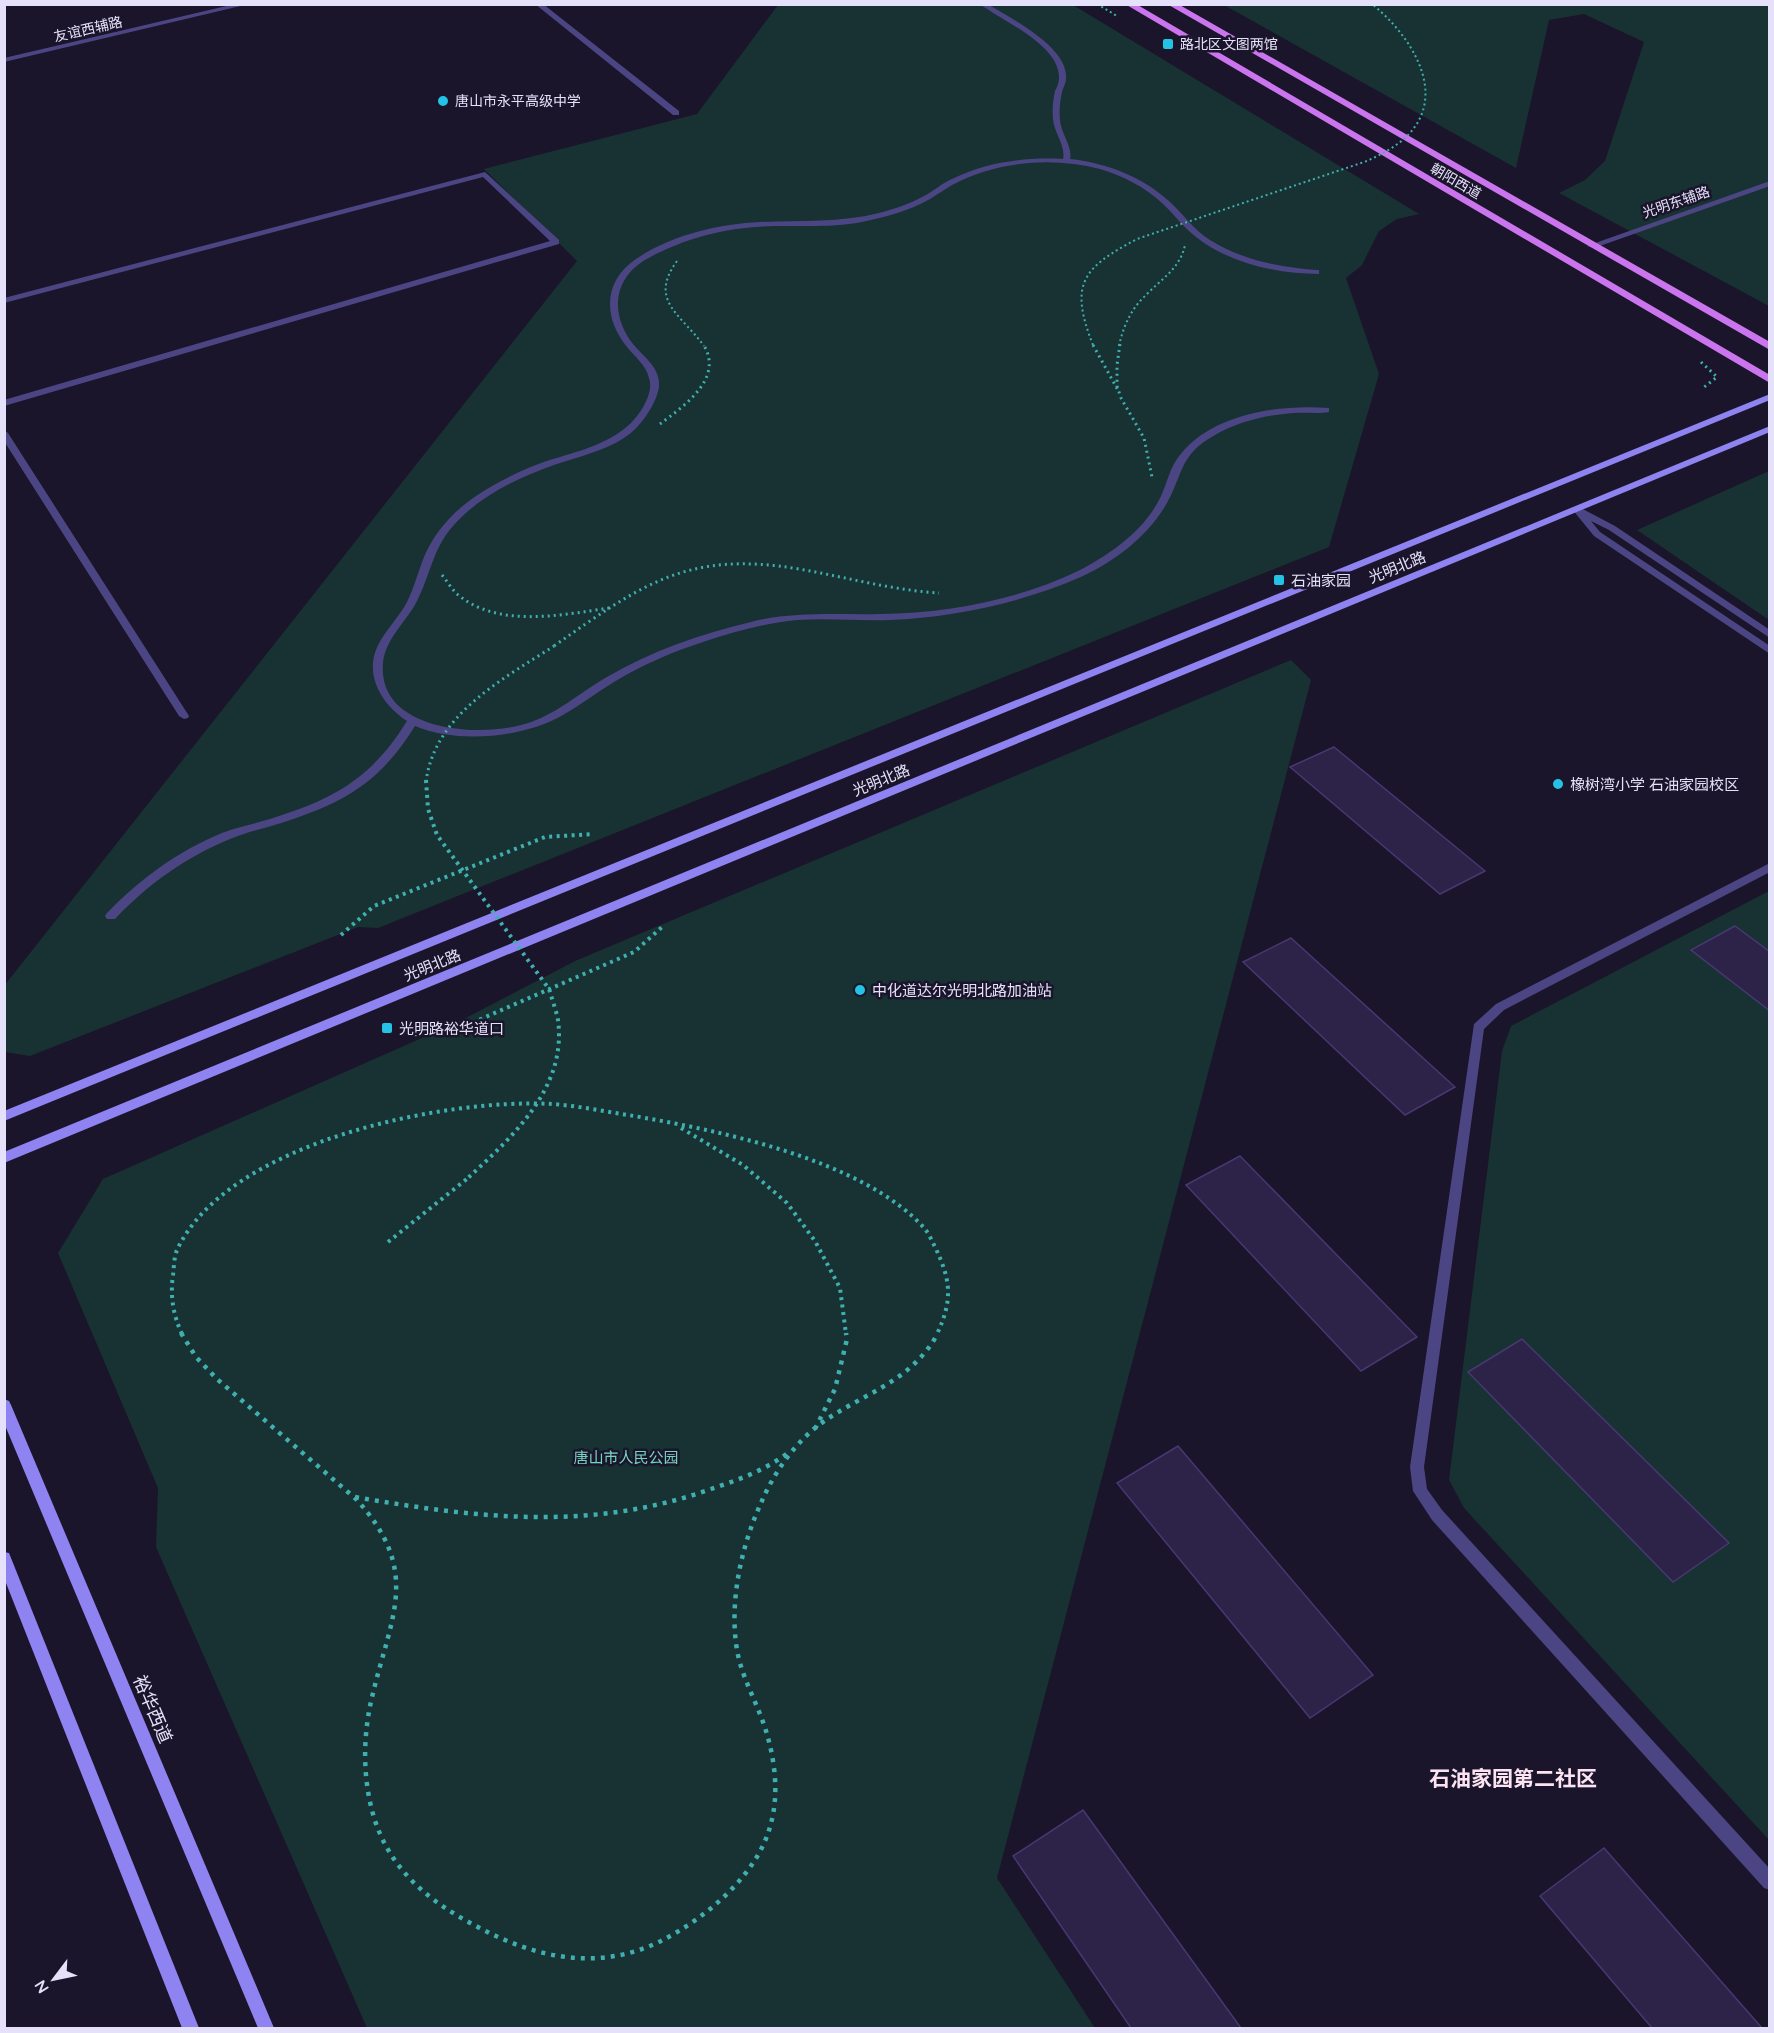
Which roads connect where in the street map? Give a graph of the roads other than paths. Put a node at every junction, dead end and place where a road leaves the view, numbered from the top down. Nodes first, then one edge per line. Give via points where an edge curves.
1 (246, 4) edge
2 (538, 4) edge
3 (983, 4) edge
4 (1129, 4) edge
5 (1171, 4) edge
6 (4, 60) edge
7 (675, 113) dead end
8 (1066, 161) junction
9 (1770, 183) edge
10 (1591, 246) junction
11 (1316, 272) dead end
12 (4, 301) edge
13 (1770, 346) edge
14 (1770, 380) edge
15 (1770, 397) edge
16 (4, 403) edge
17 (1326, 410) dead end
18 (1770, 429) edge
19 (4, 434) edge
20 (1577, 509) junction
21 (1770, 635) edge
22 (1770, 651) edge
23 (184, 716) dead end
24 (413, 720) junction
25 (1770, 867) edge
26 (111, 916) dead end
27 (4, 1116) edge
28 (4, 1158) edge
29 (4, 1405) edge
30 (4, 1558) edge
31 (1770, 1882) edge
32 (191, 2028) edge
33 (266, 2028) edge

1 - 6 street, 友谊西辅路
2 - 7 street
3 - 8 street via 1047,45 1055,59 1063,77 1056,113 1057,134 1068,152
4 - 14 main road, 朝阳西道
5 - 10 main road, 朝阳西道
8 - 11 street via 1093,165 1139,183 1159,195 1195,233 1222,249 1265,265
8 - 24 street via 974,172 912,205 863,220 802,226 768,223 709,233 655,251 628,270 616,285 612,315 655,381 652,398 628,432 502,485 461,513 436,541 414,598 381,649 378,665 379,681 386,696
9 - 10 street, 光明东辅路
10 - 13 main road, 朝阳西道
12 - 16 street via 485,174 556,242
15 - 27 main road, 光明北路
17 - 24 street via 1271,412 1236,422 1203,439 1183,458 1163,501 1128,544 1081,573 1040,590 967,608 891,617 781,619 738,628 645,662 547,721 517,731 460,732 421,726
18 - 20 main road, 光明北路
19 - 23 street
20 - 21 street via 1612,528
20 - 22 street via 1597,534
20 - 28 main road, 光明北路
24 - 26 street via 383,765 348,793 191,852 157,873
25 - 31 street via 1500,1007 1478,1027 1418,1467 1420,1491 1437,1515
29 - 33 main road, 裕华西道
30 - 32 main road

